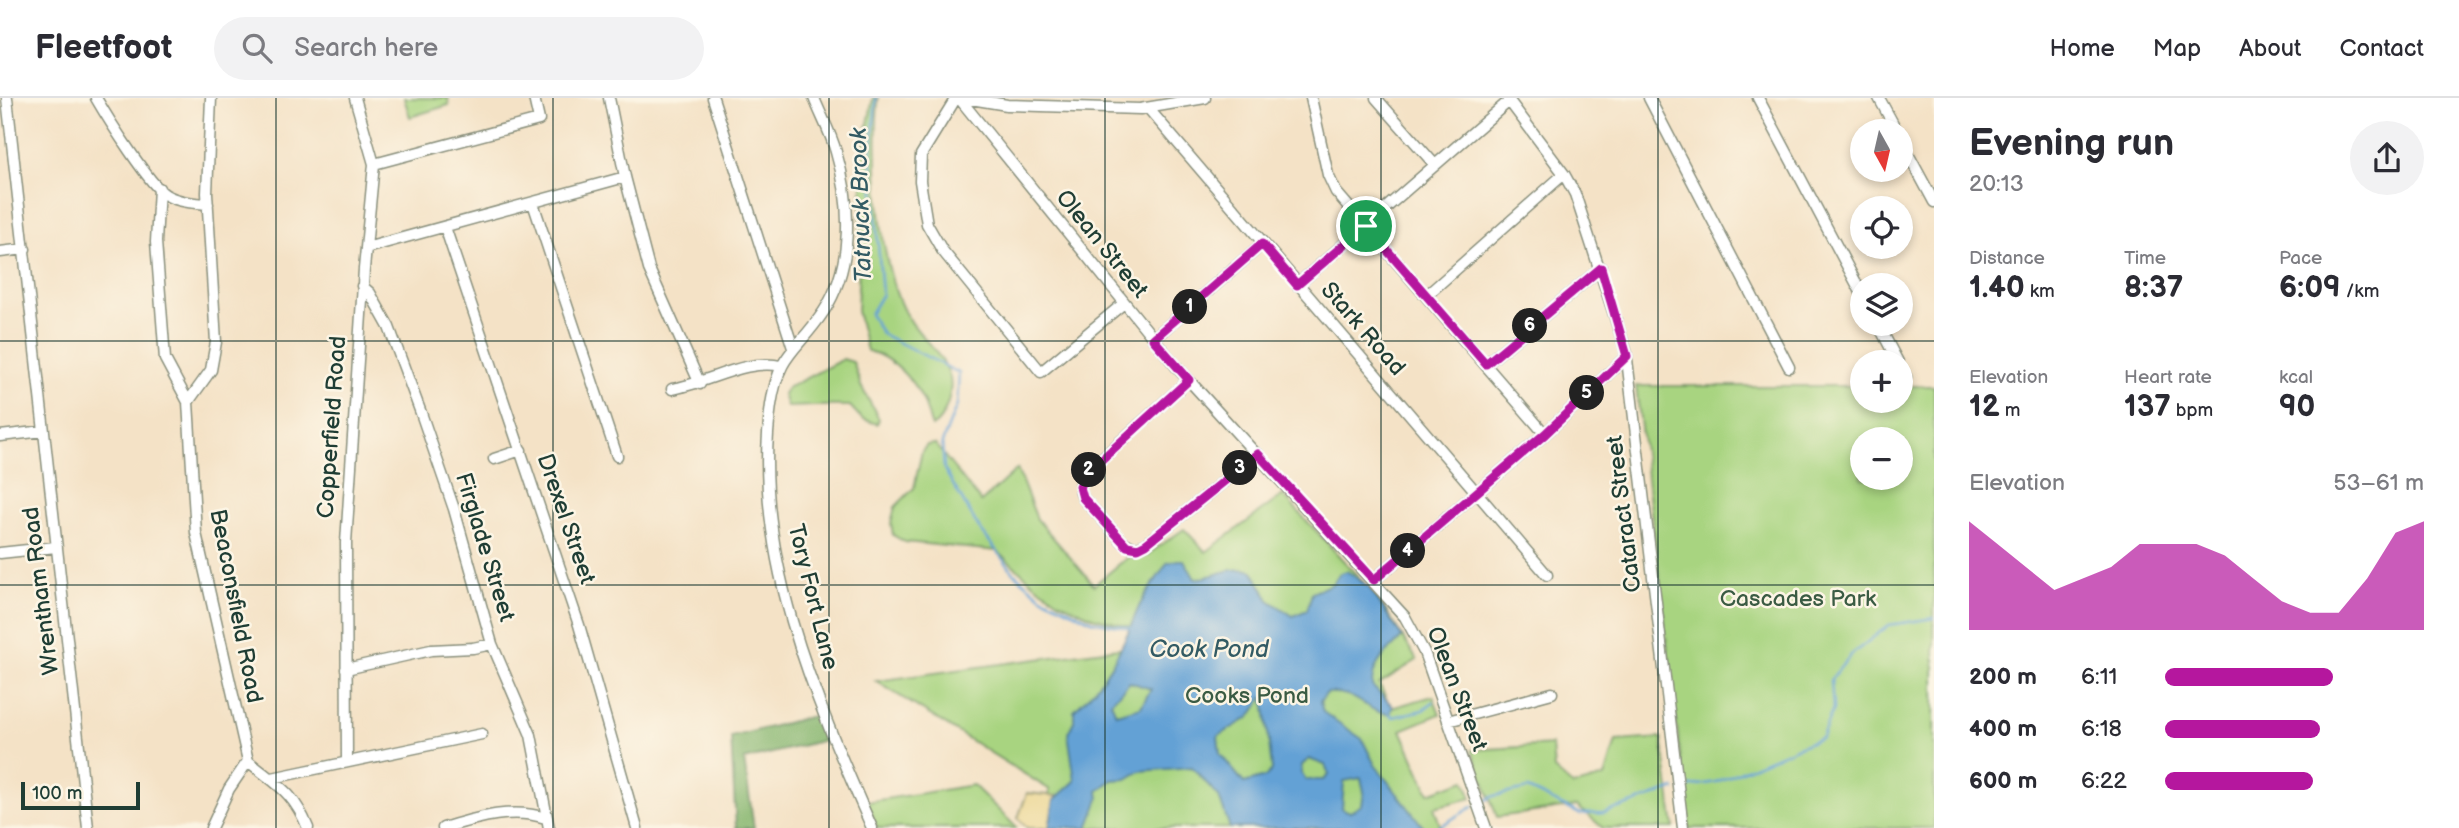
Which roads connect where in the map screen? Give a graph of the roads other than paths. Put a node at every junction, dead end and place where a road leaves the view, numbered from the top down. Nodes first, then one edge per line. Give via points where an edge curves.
1 (7, 98) edge
2 (96, 98) edge
3 (211, 98) edge
4 (355, 98) edge
5 (534, 98) edge
6 (609, 98) edge
7 (713, 98) edge
8 (814, 98) edge
9 (957, 98) edge
10 (965, 98) edge
11 (1205, 98) edge
12 (1311, 98) edge
13 (1376, 98) edge
14 (1649, 98) edge
15 (1758, 98) edge
16 (1879, 98) edge
17 (1508, 100) edge
18 (1148, 108) junction
19 (1890, 119) edge
20 (1913, 162) edge
21 (374, 163) junction
22 (1435, 165) junction
23 (1564, 173) junction
24 (625, 177) junction
25 (159, 188) junction
26 (1934, 202) edge
27 (533, 203) junction
28 (208, 204) junction
29 (1366, 226) junction
30 (445, 227) junction
31 (1262, 244) junction
32 (366, 248) junction
33 (24, 249) junction
34 (0, 252) edge
35 (1601, 268) junction
36 (1851, 273) edge
37 (1297, 285) junction
38 (362, 286) junction
39 (1427, 295) junction
40 (1124, 303) junction
41 (1153, 339) junction
42 (793, 348) junction
43 (1627, 356) junction
44 (1486, 364) junction
45 (780, 366) junction
46 (1789, 367) dead end
47 (1189, 380) junction
48 (700, 384) junction
49 (672, 389) dead end
50 (188, 402) junction
51 (44, 431) junction
52 (1545, 434) junction
53 (0, 436) edge
54 (521, 450) junction
55 (1258, 454) junction
56 (617, 456) dead end
57 (495, 459) dead end
58 (1476, 492) junction
59 (56, 547) junction
60 (0, 553) edge
61 (1547, 575) dead end
62 (1374, 580) junction
63 (492, 644) junction
64 (346, 669) junction
65 (1552, 693) dead end
66 (1448, 721) junction
67 (482, 734) dead end
68 (248, 761) junction
69 (347, 761) junction
70 (272, 778) junction
71 (547, 823) edge
72 (88, 828) edge
73 (211, 828) edge
74 (308, 828) edge
75 (443, 828) edge
76 (637, 828) edge
77 (872, 828) edge
78 (1486, 828) edge
79 (1682, 828) edge

1 - 33 street, Wrentham Road
2 - 25 street
3 - 28 street
4 - 21 street, Copperfield Road
5 - 21 street via 539,121
6 - 24 street
7 - 42 street
8 - 42 street, Tory Fort Lane via 836,151 846,193 847,224 839,281
9 - 40 street, Olean Street
9 - 40 street via 921,155 927,224 939,246 1041,372
10 - 18 street via 1007,105
11 - 18 street
12 - 29 street via 1331,184
13 - 22 street
14 - 46 street
15 - 36 street
16 - 19 street
17 - 22 street
17 - 23 street, Cataract Street
18 - 31 street, Stark Road
20 - 26 street
21 - 32 street, Copperfield Road
22 - 29 street
23 - 35 street, Cataract Street
23 - 39 street
24 - 27 street
24 - 48 street via 649,269
25 - 28 street via 164,195 182,201
25 - 50 street, Beaconsfield Road via 156,242 164,359
27 - 30 street
27 - 56 street
28 - 50 street via 216,342 211,370
29 - 37 street
29 - 39 street
30 - 32 street
30 - 54 street, Drexel Street
31 - 37 street, Stark Road
31 - 41 street
32 - 38 street, Copperfield Road
33 - 34 street
33 - 51 street, Wrentham Road
35 - 43 street, Cataract Street
35 - 44 street
37 - 58 street, Stark Road
38 - 63 street, Firglade Street via 379,307 402,357 454,509
38 - 64 street, Copperfield Road via 346,543
39 - 44 street
40 - 41 street, Olean Street
41 - 47 street, Olean Street
42 - 45 street, Tory Fort Lane
43 - 52 street
43 - 79 street, Cataract Street
44 - 52 street
45 - 48 street via 753,363
45 - 77 street, Tory Fort Lane via 769,442 775,548 813,683
47 - 55 street, Olean Street
47 - 55 street via 1082,481 1083,498 1123,542 1140,547
48 - 49 street
50 - 68 street, Beaconsfield Road via 198,542
51 - 53 street
51 - 59 street, Wrentham Road
52 - 58 street
54 - 57 street
54 - 76 street, Drexel Street via 579,625
55 - 62 street, Olean Street
58 - 61 street, Stark Road
58 - 62 street
59 - 60 street
59 - 72 street, Wrentham Road
62 - 66 street, Olean Street via 1416,635
63 - 64 street via 431,650
63 - 71 street, Firglade Street via 531,735
64 - 69 street, Copperfield Road
65 - 66 street
66 - 78 street, Olean Street
67 - 69 street
68 - 70 street
68 - 73 street via 224,797
69 - 70 street
70 - 74 street via 292,796
71 - 75 street via 527,812

